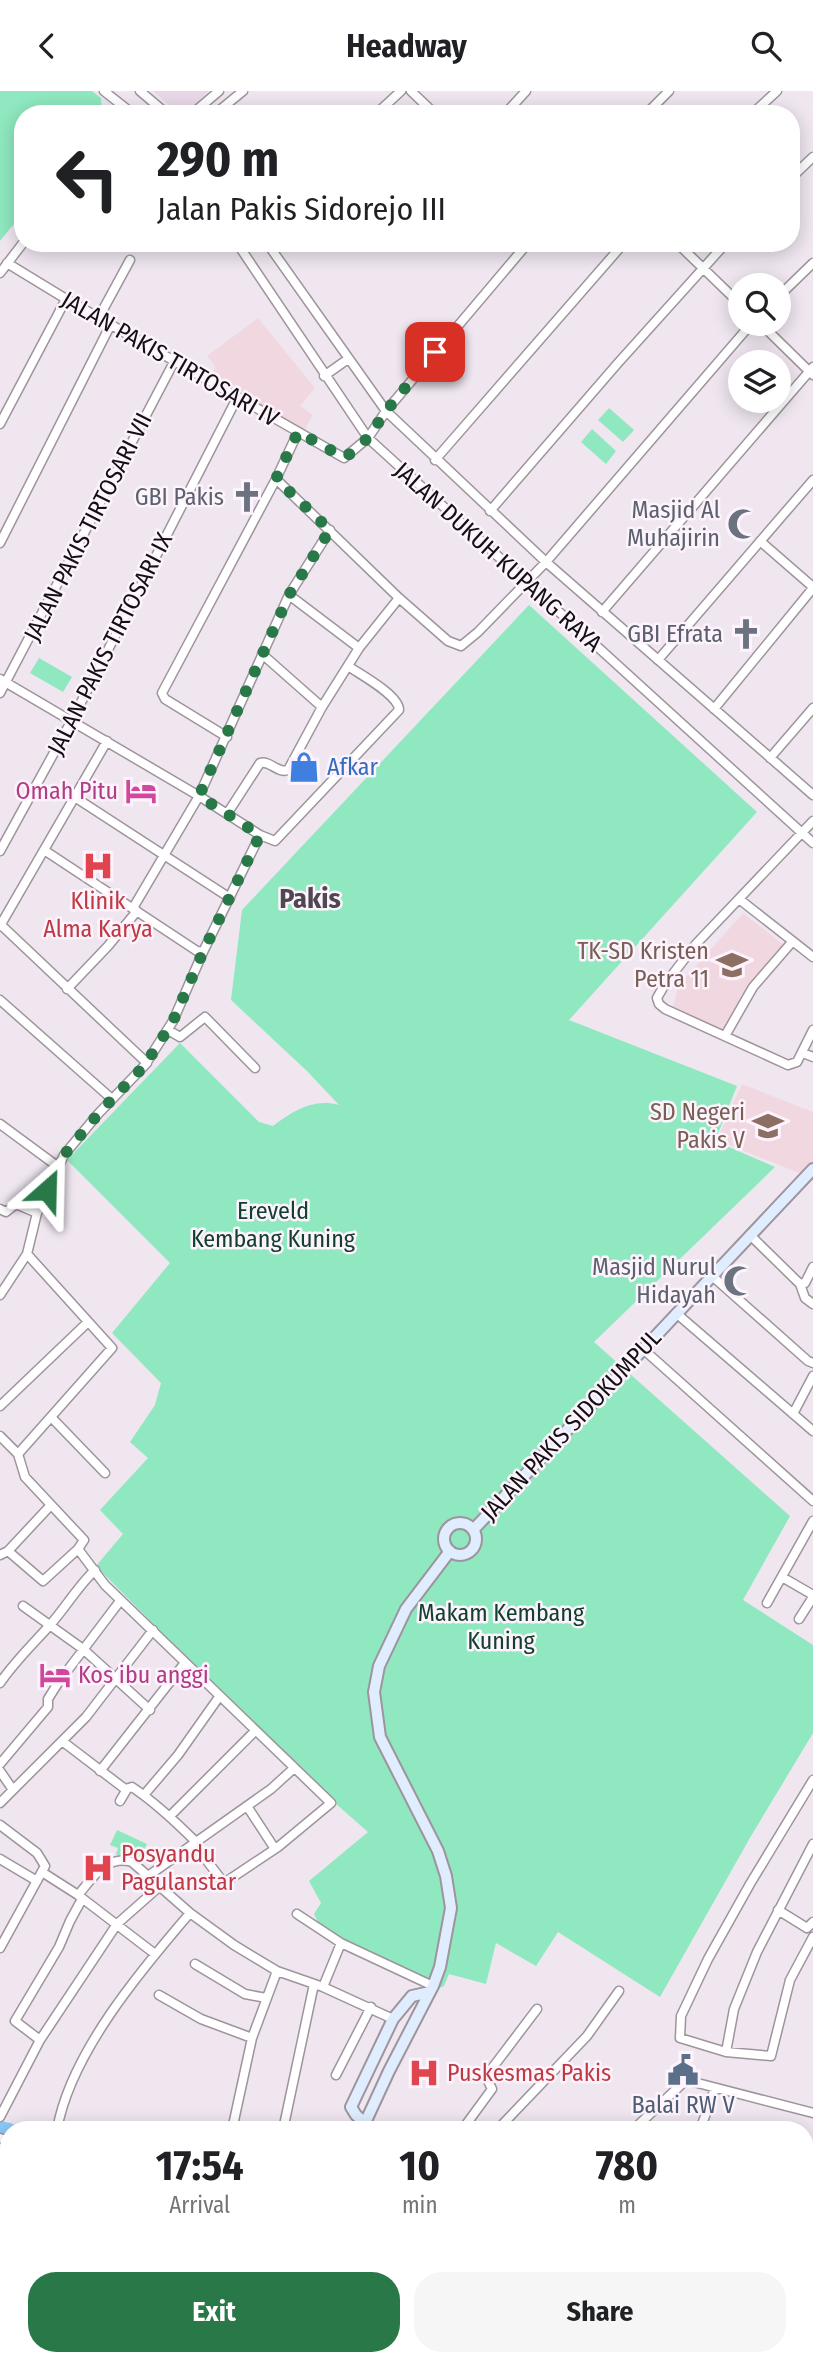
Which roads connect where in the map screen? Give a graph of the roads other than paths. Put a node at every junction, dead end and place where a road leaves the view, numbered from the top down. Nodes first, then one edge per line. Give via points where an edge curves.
1 (104, 91) edge
2 (139, 91) edge
3 (219, 91) edge
4 (243, 91) edge
5 (401, 91) edge
6 (411, 91) edge
7 (526, 91) edge
8 (669, 91) edge
9 (777, 91) edge
10 (119, 105) edge
11 (156, 105) edge
12 (203, 105) edge
13 (226, 105) edge
14 (386, 105) edge
15 (426, 105) edge
16 (513, 105) edge
17 (655, 105) edge
18 (762, 105) edge
19 (813, 157) edge
20 (800, 169) edge
21 (16, 252) edge
22 (243, 252) edge
23 (273, 252) edge
24 (520, 252) edge
25 (616, 252) edge
26 (687, 252) edge
27 (717, 252) edge
28 (130, 260) dead end
29 (7, 263) junction
30 (813, 263) edge
31 (703, 267) junction
32 (0, 273) edge
33 (791, 284) edge
34 (728, 292) edge
35 (66, 299) junction
36 (99, 317) junction
37 (111, 324) junction
38 (741, 336) edge
39 (774, 336) edge
40 (348, 359) junction
41 (175, 360) junction
42 (812, 371) edge
43 (324, 376) junction
44 (237, 398) junction
45 (386, 411) junction
46 (0, 424) edge
47 (298, 432) junction
48 (368, 438) junction
49 (435, 460) junction
50 (276, 479) junction
51 (813, 479) edge
52 (491, 511) junction
53 (330, 530) junction
54 (760, 541) junction
55 (0, 543) edge
56 (546, 562) junction
57 (525, 583) junction
58 (813, 588) edge
59 (289, 595) junction
60 (399, 598) junction
61 (602, 612) junction
62 (359, 648) junction
63 (262, 654) junction
64 (657, 660) junction
65 (348, 666) junction
66 (3, 680) edge
67 (0, 694) edge
68 (321, 706) junction
69 (813, 708) edge
70 (714, 709) junction
71 (72, 720) junction
72 (226, 737) junction
73 (107, 741) junction
74 (769, 758) junction
75 (813, 795) edge
76 (74, 796) junction
77 (199, 796) junction
78 (227, 814) junction
79 (813, 821) edge
80 (802, 834) junction
81 (260, 835) junction
82 (813, 843) edge
83 (44, 850) junction
84 (0, 851) edge
85 (165, 856) junction
86 (230, 898) junction
87 (739, 899) junction
88 (135, 910) junction
89 (1, 921) edge
90 (792, 942) junction
91 (203, 952) junction
92 (813, 957) edge
93 (67, 989) junction
94 (0, 1000) edge
95 (168, 1030) junction
96 (813, 1030) edge
97 (725, 1036) junction
98 (803, 1053) junction
99 (813, 1057) edge
100 (147, 1063) junction
101 (255, 1068) dead end
102 (112, 1099) junction
103 (0, 1124) edge
104 (57, 1167) junction
105 (813, 1169) edge
106 (0, 1209) edge
107 (37, 1213) junction
108 (750, 1235) junction
109 (27, 1254) junction
110 (813, 1267) edge
111 (711, 1275) junction
112 (800, 1284) junction
113 (1, 1292) edge
114 (813, 1304) edge
115 (676, 1313) junction
116 (89, 1322) junction
117 (643, 1349) junction
118 (813, 1363) edge
119 (813, 1376) edge
120 (0, 1406) edge
121 (793, 1414) junction
122 (51, 1417) junction
123 (813, 1431) edge
124 (1, 1439) edge
125 (18, 1454) junction
126 (105, 1473) dead end
127 (813, 1501) edge
128 (50, 1506) junction
129 (813, 1521) edge
130 (474, 1529) junction
131 (78, 1549) junction
132 (450, 1551) junction
133 (4, 1553) edge
134 (95, 1570) junction
135 (782, 1577) junction
136 (813, 1596) edge
137 (120, 1601) junction
138 (767, 1604) dead end
139 (23, 1606) dead end
140 (799, 1619) dead end
141 (51, 1624) junction
142 (153, 1630) junction
143 (83, 1649) junction
144 (184, 1664) junction
145 (115, 1679) junction
146 (0, 1682) edge
147 (219, 1697) junction
148 (150, 1710) junction
149 (254, 1731) junction
150 (62, 1741) junction
151 (0, 1764) edge
152 (293, 1769) junction
153 (0, 1771) edge
154 (100, 1771) junction
155 (813, 1780) edge
156 (127, 1789) junction
157 (13, 1790) junction
158 (144, 1795) junction
159 (120, 1801) dead end
160 (0, 1803) edge
161 (247, 1806) junction
162 (170, 1816) junction
163 (0, 1825) edge
164 (196, 1844) junction
165 (813, 1844) edge
166 (275, 1849) junction
167 (0, 1859) edge
168 (42, 1872) junction
169 (148, 1876) junction
170 (37, 1881) junction
171 (160, 1886) junction
172 (80, 1897) junction
173 (778, 1910) junction
174 (190, 1913) junction
175 (297, 1914) dead end
176 (117, 1924) junction
177 (812, 1926) edge
178 (813, 1937) edge
179 (341, 1943) junction
180 (0, 1948) edge
181 (155, 1954) junction
182 (195, 1965) dead end
183 (277, 1971) junction
184 (318, 1985) junction
185 (431, 1989) junction
186 (619, 1991) dead end
187 (159, 1995) dead end
188 (266, 1998) junction
189 (371, 2007) junction
190 (537, 2009) dead end
191 (393, 2019) junction
192 (252, 2038) junction
193 (40, 2040) junction
194 (726, 2052) junction
195 (372, 2063) junction
196 (389, 2071) junction
197 (336, 2075) dead end
198 (715, 2088) junction
199 (813, 2113) edge
200 (0, 2117) edge
201 (58, 2121) edge
202 (234, 2121) edge
203 (285, 2121) edge
204 (362, 2121) edge
205 (368, 2121) edge
206 (469, 2121) edge
207 (506, 2121) edge
208 (642, 2121) edge
209 (703, 2121) edge

1 - 10 street
2 - 11 street
3 - 12 street
4 - 13 street
5 - 14 street
6 - 15 street
7 - 16 street
8 - 17 street
9 - 18 street
19 - 20 street
21 - 29 street
22 - 43 street, JALAN DUKUH KUPANG RAYA
23 - 40 street, JALAN DUKUH KUPANG RAYA
24 - 45 street
25 - 49 street
26 - 31 street
27 - 31 street
28 - 36 street
29 - 32 street
29 - 35 street, JALAN PAKIS TIRTOSARI IV
30 - 33 street
31 - 34 street
31 - 52 street
35 - 36 street, JALAN PAKIS TIRTOSARI IV
35 - 46 street
36 - 37 street, JALAN PAKIS TIRTOSARI IV
37 - 41 street, JALAN PAKIS TIRTOSARI IV
37 - 55 street
38 - 56 street
39 - 42 street
40 - 43 street
40 - 45 street, JALAN DUKUH KUPANG RAYA
41 - 44 street, JALAN PAKIS TIRTOSARI IV
41 - 66 street, JALAN PAKIS TIRTOSARI VII
42 - 61 street
43 - 48 street, JALAN DUKUH KUPANG RAYA
44 - 47 street, JALAN PAKIS TIRTOSARI IV
44 - 71 street, JALAN PAKIS TIRTOSARI IX
45 - 48 street
45 - 49 street, JALAN DUKUH KUPANG RAYA
47 - 48 street, JALAN PAKIS TIRTOSARI IV via 344,457
47 - 50 street
48 - 57 street, JALAN DUKUH KUPANG RAYA
49 - 52 street, JALAN DUKUH KUPANG RAYA
50 - 53 street
50 - 72 street via 162,693
51 - 54 street
52 - 56 street, JALAN DUKUH KUPANG RAYA
53 - 59 street
53 - 60 street
54 - 58 street
54 - 64 street
56 - 57 street
56 - 61 street, JALAN DUKUH KUPANG RAYA
57 - 60 street via 461,646 448,641
57 - 80 street, JALAN DUKUH KUPANG RAYA
58 - 70 street
59 - 62 street
59 - 63 street
60 - 62 street
61 - 64 street, JALAN DUKUH KUPANG RAYA
62 - 65 street
63 - 68 street
63 - 72 street
64 - 70 street, JALAN DUKUH KUPANG RAYA
65 - 68 street
65 - 81 street via 390,695 399,710 276,841
66 - 67 street, JALAN PAKIS TIRTOSARI VII
66 - 71 street
68 - 78 street via 288,770 261,762
69 - 74 street
70 - 74 street, JALAN DUKUH KUPANG RAYA
71 - 73 street
71 - 84 street, JALAN PAKIS TIRTOSARI IX
72 - 77 street
73 - 76 street
73 - 77 street
74 - 75 street, JALAN DUKUH KUPANG RAYA
76 - 83 street
76 - 85 street
77 - 78 street
77 - 85 street
78 - 81 street
79 - 80 street
80 - 82 street, JALAN DUKUH KUPANG RAYA
80 - 87 street
81 - 86 street
83 - 88 street
83 - 89 street
85 - 86 street
85 - 88 street
86 - 91 street
87 - 90 street
87 - 97 street via 673,972 657,998 665,1009
88 - 91 street
88 - 93 street
89 - 93 street
90 - 92 street
90 - 97 street via 753,987
91 - 95 street
93 - 100 street
94 - 102 street
95 - 100 street
95 - 101 street via 180,1037 204,1017
96 - 98 street
97 - 98 street via 788,1065
98 - 99 street
100 - 102 street
102 - 104 street
103 - 104 street
104 - 107 street
105 - 108 street, JALAN PAKIS SIDOKUMPUL
106 - 107 street via 6,1212 16,1204
107 - 109 street
108 - 111 street, JALAN PAKIS SIDOKUMPUL
108 - 112 street
109 - 113 street
109 - 116 street
110 - 112 street
111 - 115 street, JALAN PAKIS SIDOKUMPUL
111 - 118 street
112 - 114 street
115 - 117 street, JALAN PAKIS SIDOKUMPUL
115 - 121 street
116 - 120 street
116 - 122 street via 112,1348
117 - 127 street
117 - 130 street, JALAN PAKIS SIDOKUMPUL
119 - 121 street
121 - 123 street
122 - 125 street
122 - 126 street
124 - 125 street
125 - 128 street via 25,1477
128 - 131 street via 84,1540
128 - 133 street
129 - 135 street
130 - 132 street via 471,1550 457,1555
130 - 132 street via 460,1523 449,1528 444,1544
131 - 133 street via 43,1581
131 - 134 street
132 - 185 street via 407,1609 379,1665 374,1692 380,1737 446,1876 451,1908 441,1964
134 - 137 street
134 - 141 street
135 - 136 street
135 - 138 street
136 - 140 street
137 - 142 street
137 - 143 street
139 - 141 street
141 - 143 street
141 - 146 street
142 - 144 street
142 - 145 street
143 - 145 street
143 - 151 street via 48,1699 49,1706
144 - 147 street
144 - 148 street
145 - 148 street
145 - 150 street
147 - 149 street
147 - 158 street
148 - 154 street
149 - 152 street
149 - 162 street
150 - 154 street
150 - 157 street
152 - 161 street
152 - 166 street via 331,1805
153 - 157 street
154 - 156 street
155 - 194 street via 714,1948 681,2016 681,2039
156 - 158 street via 132,1787
156 - 159 street
157 - 160 street
158 - 162 street
161 - 164 street
161 - 166 street
162 - 164 street
163 - 168 street via 42,1859
164 - 166 street via 224,1883
164 - 169 street
165 - 173 street
167 - 170 street
168 - 170 street
168 - 172 street
169 - 171 street
169 - 172 street via 131,1862 112,1862 101,1868
170 - 180 street
171 - 174 street
171 - 176 street
172 - 176 street
172 - 193 street via 59,1947 15,2021
173 - 177 street via 807,1928
173 - 194 street via 734,2009
174 - 181 street
174 - 183 street
175 - 179 street
176 - 181 street
176 - 193 street
178 - 194 street via 790,1980 771,2056
179 - 184 street
179 - 185 street
181 - 201 street via 104,2025 77,2072
182 - 188 street via 245,1994
183 - 184 street
183 - 188 street
184 - 189 street
184 - 203 street
185 - 191 street via 412,1996
185 - 196 street
186 - 207 street via 587,2036
187 - 192 street via 201,2019
188 - 192 street
189 - 191 street
189 - 197 street
190 - 206 street via 487,2074 492,2089
191 - 195 street
192 - 202 street
193 - 200 street
195 - 196 street
195 - 204 street via 351,2104
196 - 205 street
198 - 199 street
198 - 208 street via 684,2080
198 - 209 street

